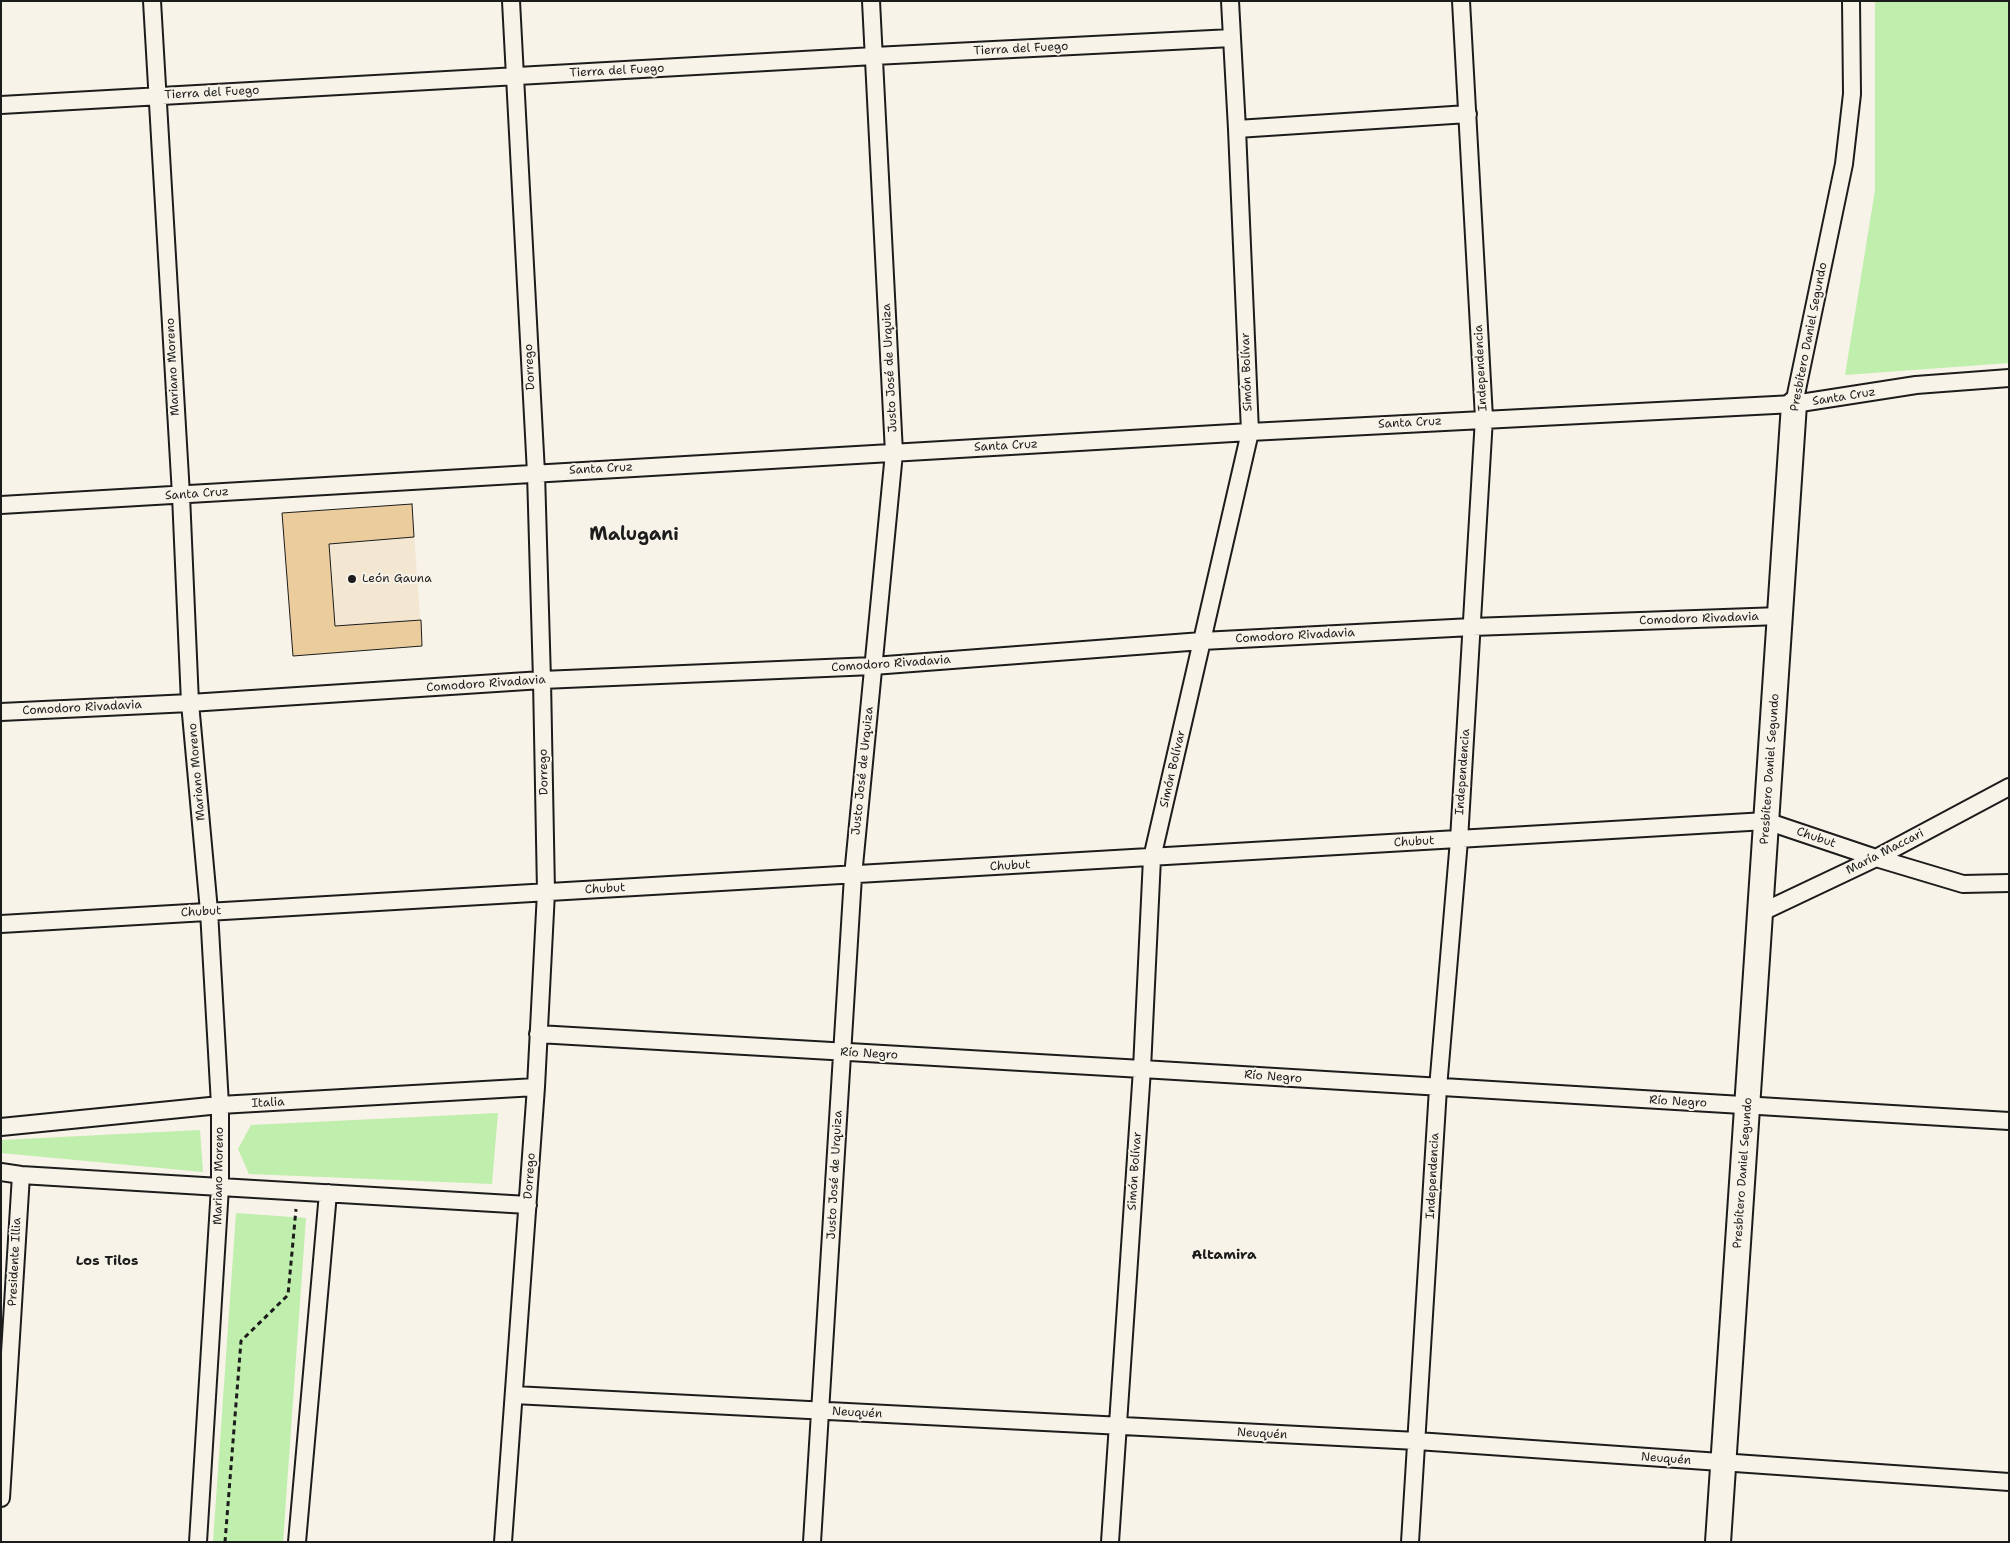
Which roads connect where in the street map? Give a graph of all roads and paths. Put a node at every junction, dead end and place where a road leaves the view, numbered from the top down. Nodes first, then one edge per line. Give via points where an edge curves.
1 (152, 1) edge
2 (511, 1) edge
3 (871, 1) edge
4 (1230, 1) edge
5 (1461, 1) edge
6 (1851, 1) edge
7 (1232, 38) junction
8 (874, 56) junction
9 (515, 76) junction
10 (158, 96) junction
11 (1, 105) edge
12 (1468, 114) junction
13 (1237, 129) junction
14 (2009, 378) edge
15 (1794, 404) junction
16 (1484, 418) junction
17 (1250, 432) junction
18 (894, 453) junction
19 (536, 473) junction
20 (181, 494) junction
21 (1, 505) edge
22 (1780, 616) junction
23 (1472, 627) junction
24 (1202, 641) junction
25 (873, 666) junction
26 (542, 680) junction
27 (190, 703) junction
28 (1, 712) edge
29 (2009, 787) edge
30 (1766, 821) junction
31 (1459, 840) junction
32 (1152, 858) junction
33 (1876, 858) junction
34 (853, 876) junction
35 (2009, 883) edge
36 (546, 892) junction
37 (209, 912) junction
38 (1760, 913) junction
39 (1, 924) edge
40 (538, 1034) junction
41 (842, 1052) junction
42 (1142, 1069) junction
43 (536, 1088) junction
44 (1438, 1088) junction
45 (220, 1105) junction
46 (1747, 1106) junction
47 (2009, 1121) edge
48 (1, 1127) edge
49 (1, 1172) edge
50 (21, 1174) junction
51 (220, 1187) junction
52 (297, 1191) junction
53 (328, 1193) junction
54 (528, 1205) junction
55 (514, 1395) junction
56 (821, 1411) junction
57 (1118, 1426) junction
58 (1417, 1442) junction
59 (1723, 1464) junction
60 (2009, 1482) edge
61 (1, 1498) edge
62 (198, 1542) edge
63 (225, 1542) edge
64 (297, 1542) edge
65 (503, 1542) edge
66 (812, 1542) edge
67 (1110, 1542) edge
68 (1410, 1542) edge
69 (1718, 1542) edge

1 - 10 street, Mariano Moreno
2 - 9 street, Dorrego
3 - 8 street, Justo José de Urquiza
4 - 7 street, Simón Bolívar
5 - 12 street, Independencia
6 - 15 street, Presbítero Daniel Segundo via 1852,94 1844,164
7 - 8 street, Tierra del Fuego
7 - 13 street, Simón Bolívar
8 - 9 street, Tierra del Fuego
8 - 18 street, Justo José de Urquiza
9 - 10 street, Tierra del Fuego
9 - 19 street, Dorrego
10 - 11 street, Tierra del Fuego
10 - 20 street, Mariano Moreno
12 - 13 street
12 - 16 street, Independencia
13 - 17 street, Simón Bolívar
14 - 15 street, Santa Cruz via 1916,385
15 - 16 street, Santa Cruz
15 - 22 main road, Presbítero Daniel Segundo
16 - 17 street, Santa Cruz
16 - 23 street, Independencia
17 - 18 street, Santa Cruz
17 - 24 street, Simón Bolívar
18 - 19 street, Santa Cruz
18 - 25 street, Justo José de Urquiza
19 - 20 street, Santa Cruz
19 - 26 street, Dorrego
20 - 21 street, Santa Cruz
20 - 27 street, Mariano Moreno
22 - 23 street, Comodoro Rivadavia
22 - 30 main road, Presbítero Daniel Segundo
23 - 24 street, Comodoro Rivadavia
23 - 31 street, Independencia
24 - 25 street, Comodoro Rivadavia
24 - 32 street, Simón Bolívar
25 - 26 street, Comodoro Rivadavia
25 - 34 street, Justo José de Urquiza
26 - 27 street, Comodoro Rivadavia
26 - 36 street, Dorrego
27 - 28 street, Comodoro Rivadavia
27 - 37 street, Mariano Moreno
29 - 33 street, María Maccari
30 - 31 street, Chubut
30 - 33 street, Chubut
30 - 38 main road, Presbítero Daniel Segundo
31 - 32 street, Chubut
31 - 44 street, Independencia
32 - 34 street, Chubut
32 - 42 street, Simón Bolívar
33 - 35 street, Chubut via 1963,884
33 - 38 street, María Maccari
34 - 36 street, Chubut
34 - 41 street, Justo José de Urquiza
36 - 37 street, Chubut
36 - 40 street, Dorrego
37 - 39 street, Chubut
37 - 45 street, Mariano Moreno
38 - 46 main road, Presbítero Daniel Segundo
40 - 41 street, Río Negro
40 - 43 street, Dorrego
41 - 42 street, Río Negro
41 - 56 street, Justo José de Urquiza
42 - 44 street, Río Negro
42 - 57 street, Simón Bolívar
43 - 45 street, Italia
43 - 54 street, Dorrego
44 - 46 street, Río Negro
44 - 58 street, Independencia
45 - 48 street, Italia
45 - 51 street, Mariano Moreno
46 - 47 street, Río Negro
46 - 59 main road, Presbítero Daniel Segundo
49 - 50 street
50 - 51 street
50 - 61 street, Presidente Illia
51 - 52 street
51 - 62 street, Mariano Moreno
52 - 53 street
52 - 63 path via 288,1295 241,1341
53 - 54 street
53 - 64 street
54 - 55 street, Dorrego
55 - 56 street, Neuquén
55 - 65 street, Dorrego
56 - 57 street, Neuquén
56 - 66 street, Justo José de Urquiza
57 - 58 street, Neuquén
57 - 67 street, Simón Bolívar
58 - 59 street, Neuquén
58 - 68 street, Independencia
59 - 60 street, Neuquén
59 - 69 main road, Presbítero Daniel Segundo

